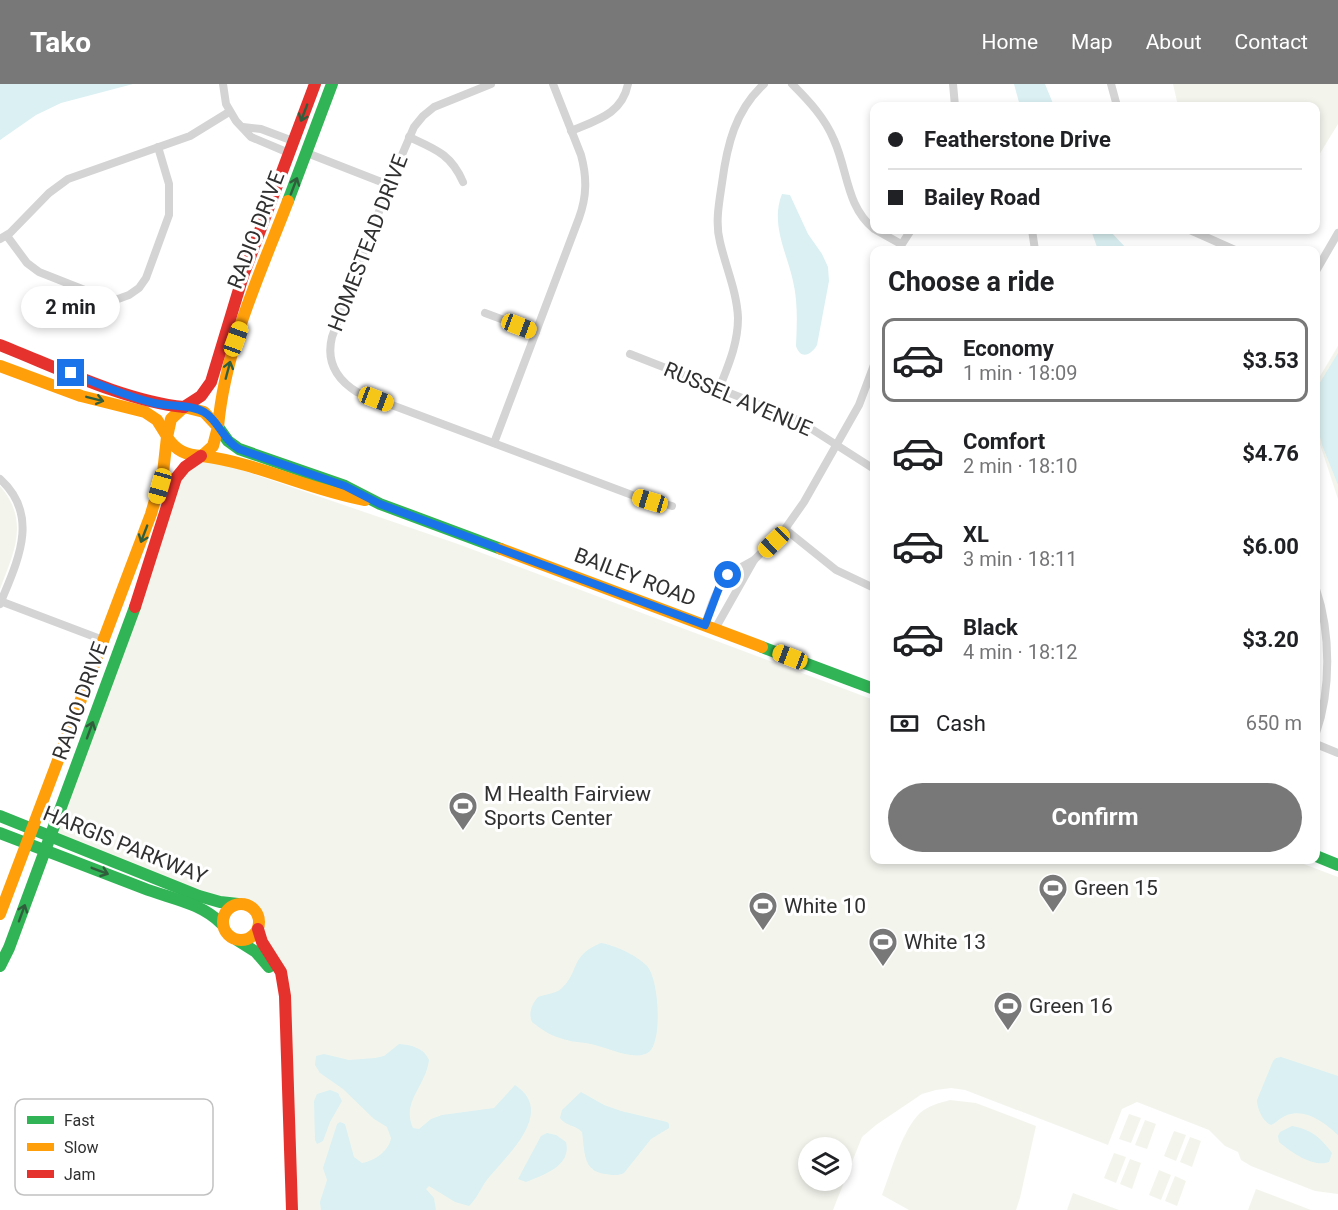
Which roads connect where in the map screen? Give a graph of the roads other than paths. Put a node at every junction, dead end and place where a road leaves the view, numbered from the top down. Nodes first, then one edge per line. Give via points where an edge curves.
1 (223, 84) edge
2 (315, 84) edge
3 (333, 84) edge
4 (491, 84) edge
5 (553, 84) edge
6 (628, 84) edge
7 (764, 84) edge
8 (792, 84) edge
9 (952, 84) edge
10 (1111, 84) edge
11 (954, 102) edge
12 (1116, 102) edge
13 (229, 112) junction
14 (571, 130) junction
15 (409, 137) junction
16 (158, 147) junction
17 (291, 147) junction
18 (307, 153) junction
19 (463, 183) dead end
20 (389, 185) junction
21 (870, 224) edge
22 (1338, 233) edge
23 (882, 234) edge
24 (1198, 234) edge
25 (3, 237) edge
26 (898, 246) edge
27 (1225, 246) edge
28 (1320, 264) edge
29 (485, 313) dead end
30 (536, 333) junction
31 (0, 345) edge
32 (0, 351) edge
33 (630, 354) dead end
34 (25, 355) junction
35 (0, 366) edge
36 (870, 376) edge
37 (719, 389) junction
38 (184, 407) junction
39 (218, 427) junction
40 (167, 436) junction
41 (494, 443) junction
42 (837, 444) junction
43 (202, 456) junction
44 (870, 466) edge
45 (0, 479) edge
46 (380, 504) junction
47 (672, 506) dead end
48 (785, 529) junction
49 (754, 560) junction
50 (870, 586) edge
51 (0, 602) edge
52 (1320, 608) edge
53 (710, 627) junction
54 (103, 640) junction
55 (870, 687) edge
56 (1320, 715) edge
57 (1320, 746) edge
58 (1338, 753) edge
59 (0, 816) edge
60 (32, 829) junction
61 (0, 833) edge
62 (51, 837) junction
63 (26, 843) junction
64 (45, 850) junction
65 (1320, 858) edge
66 (1338, 865) edge
67 (238, 904) junction
68 (0, 914) edge
69 (222, 924) junction
70 (258, 929) junction
71 (237, 940) junction
72 (0, 966) edge
73 (282, 982) junction
74 (292, 1210) edge

1 - 13 street
2 -> 17 main road, RADIO DRIVE
3 - 18 main road, RADIO DRIVE
4 - 15 street, HOMESTEAD DRIVE via 434,108 423,116
5 - 14 street
6 - 14 street via 614,111
7 - 37 street via 741,112 730,135 718,203 720,241 735,293 738,321 734,351
8 - 21 street via 826,123 842,159 852,201
9 - 11 street
10 - 12 street
13 - 16 street via 195,134
13 - 17 street via 255,139
14 - 30 street via 585,167 586,194
15 - 19 street via 447,156
15 - 20 street, HOMESTEAD DRIVE
16 - 25 street via 68,179
16 - 25 street via 169,184 169,215 146,278 129,296 105,298 39,272
17 - 38 main road, RADIO DRIVE via 243,276 211,382 201,396
18 - 20 street
39 -> 18 main road, RADIO DRIVE via 221,395 236,339
20 - 41 street, HOMESTEAD DRIVE via 332,337 332,365 343,382 357,392
22 - 28 street
23 - 26 street
24 - 27 street
29 - 30 street
30 - 41 street
31 - 34 main road
32 - 34 street
33 - 37 street, RUSSEL AVENUE
34 - 38 main road via 136,398
35 -> 40 main road via 81,396 145,411 157,420
36 - 42 street
37 - 42 street, RUSSEL AVENUE via 796,419
38 - 39 main road via 204,412
38 - 40 main road via 170,421
39 - 43 main road via 213,446
39 - 46 main road, BAILEY ROAD via 239,449 345,486
40 - 43 main road via 178,451
40 -> 54 main road, RADIO DRIVE via 156,501
41 - 47 street, HOMESTEAD DRIVE
42 - 44 street, RUSSEL AVENUE
42 - 48 street
43 - 46 main road, BAILEY ROAD via 228,459 342,496
62 -> 43 main road, RADIO DRIVE via 144,582 176,478
45 - 51 street via 17,502 23,526 20,552
46 - 53 main road, BAILEY ROAD
48 - 49 street
48 - 50 street via 836,570
49 - 53 street
49 - 53 street via 736,569 720,585
51 - 54 street
52 - 56 street via 1326,653
53 - 55 main road, BAILEY ROAD
54 - 60 main road, RADIO DRIVE
57 - 58 street
59 - 60 main road, HARGIS PARKWAY
60 - 62 main road, HARGIS PARKWAY
60 - 63 main road, RADIO DRIVE
61 - 63 main road, HARGIS PARKWAY
62 - 64 main road, RADIO DRIVE
62 - 67 main road, HARGIS PARKWAY via 199,896
63 - 64 main road, HARGIS PARKWAY
63 - 68 main road, RADIO DRIVE
64 -> 69 main road, HARGIS PARKWAY via 202,908
72 -> 64 main road, RADIO DRIVE
65 - 66 main road
67 - 69 main road via 225,913
67 - 70 main road via 254,910 259,919
69 - 71 main road via 227,934
70 - 71 main road via 247,939
70 - 73 main road via 264,948 282,974
71 - 73 main road via 256,952
73 - 74 main road

